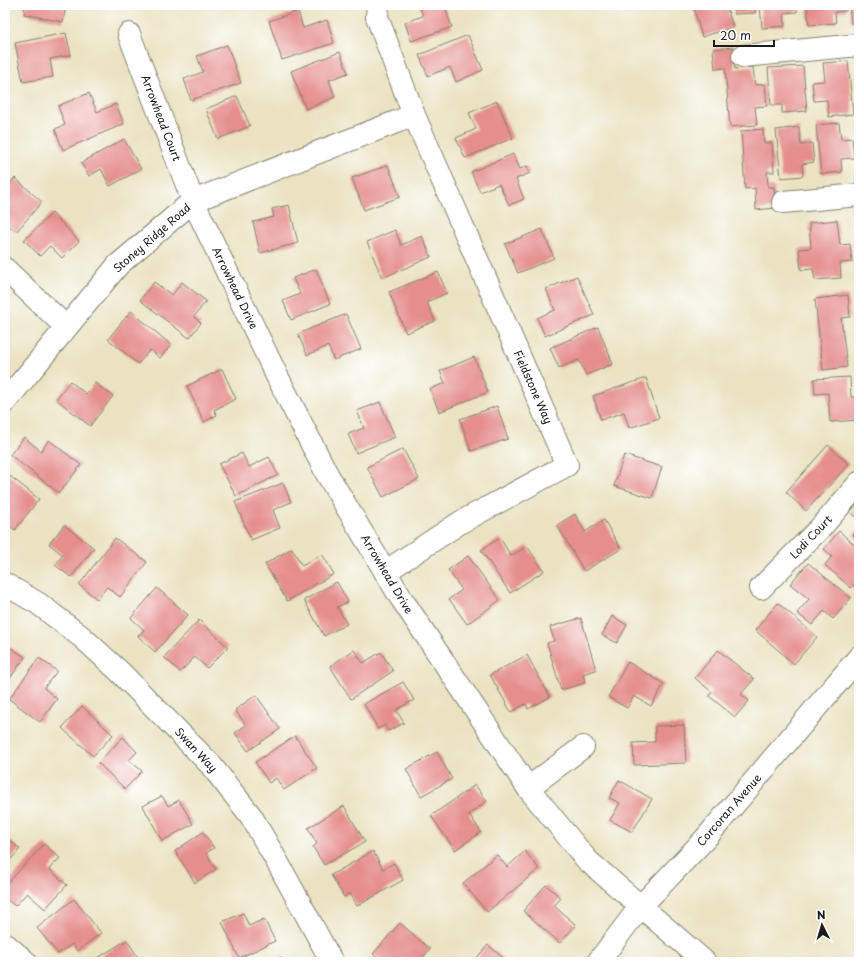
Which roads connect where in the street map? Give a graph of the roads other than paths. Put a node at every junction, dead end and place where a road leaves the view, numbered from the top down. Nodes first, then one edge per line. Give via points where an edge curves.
1 (378, 5) edge
2 (129, 34) dead end
3 (859, 45) edge
4 (743, 56) dead end
5 (414, 116) junction
6 (859, 195) edge
7 (193, 201) junction
8 (783, 202) dead end
9 (5, 269) edge
10 (66, 327) junction
11 (5, 402) edge
12 (859, 483) edge
13 (385, 572) junction
14 (5, 584) edge
15 (760, 588) dead end
16 (859, 657) edge
17 (583, 748) dead end
18 (528, 788) junction
19 (640, 907) junction
20 (5, 944) edge
21 (26, 962) edge
22 (332, 962) edge
23 (598, 962) edge
24 (705, 962) edge

1 - 5 street via 377,17
2 - 7 street, Arrowhead Court
3 - 4 street
5 - 7 street, Stoney Ridge Road
5 - 13 street, Fieldstone Way via 568,465 461,522
6 - 8 street
7 - 10 street, Stoney Ridge Road via 118,265
7 - 13 street, Arrowhead Drive via 327,474
9 - 10 street
10 - 11 street, Stoney Ridge Road
12 - 15 street, Lodi Court
13 - 18 street, Arrowhead Drive
14 - 22 street, Swan Way via 39,604 83,638 210,764 251,816
16 - 19 street, Corcoran Avenue via 705,839
17 - 18 street
18 - 19 street, Arrowhead Drive via 587,860
19 - 23 street, Corcoran Avenue
19 - 24 street, Arrowhead Drive
20 - 21 street

